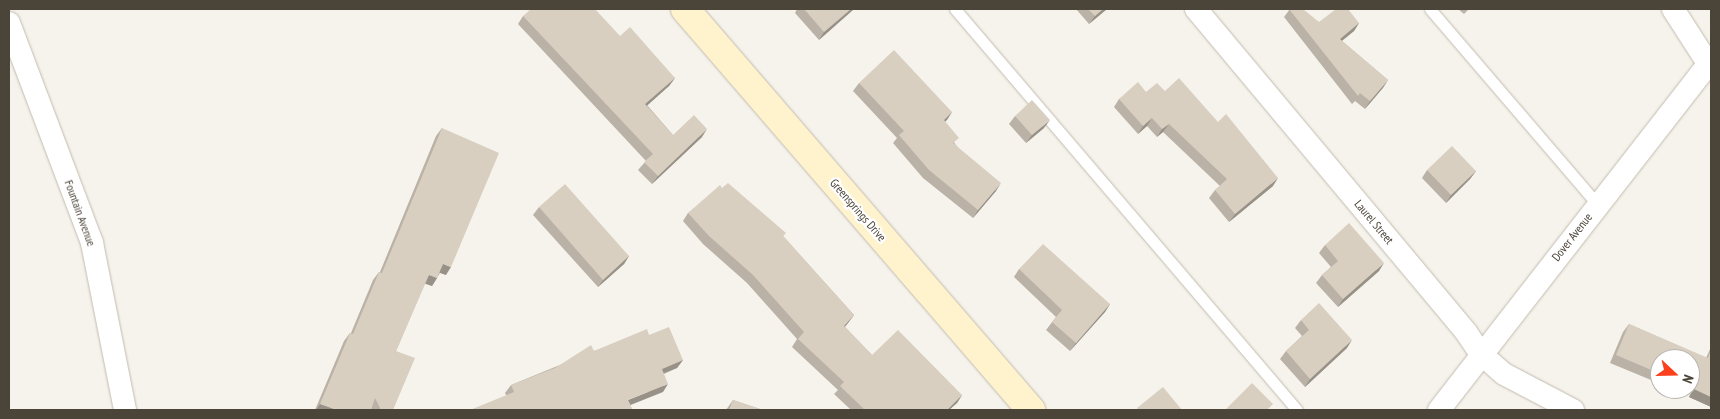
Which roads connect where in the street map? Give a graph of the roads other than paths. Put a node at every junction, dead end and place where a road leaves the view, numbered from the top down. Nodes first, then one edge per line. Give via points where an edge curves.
1 (686, 9) edge
2 (955, 9) edge
3 (1196, 9) edge
4 (1430, 9) edge
5 (1673, 9) edge
6 (9, 23) edge
7 (1710, 66) edge
8 (1598, 205) junction
9 (1481, 354) junction
10 (125, 410) edge
11 (1031, 410) edge
12 (1297, 410) edge
13 (1439, 410) edge
14 (1573, 410) edge

1 - 11 street, Greensprings Drive
2 - 12 lane
3 - 9 street, Laurel Street
4 - 8 lane
5 - 7 street
6 - 10 street, Fountain Avenue via 92,242
7 - 8 street, Dover Avenue
8 - 9 street, Dover Avenue
9 - 13 street, Dover Avenue
9 - 14 street, Laurel Street via 1504,374

